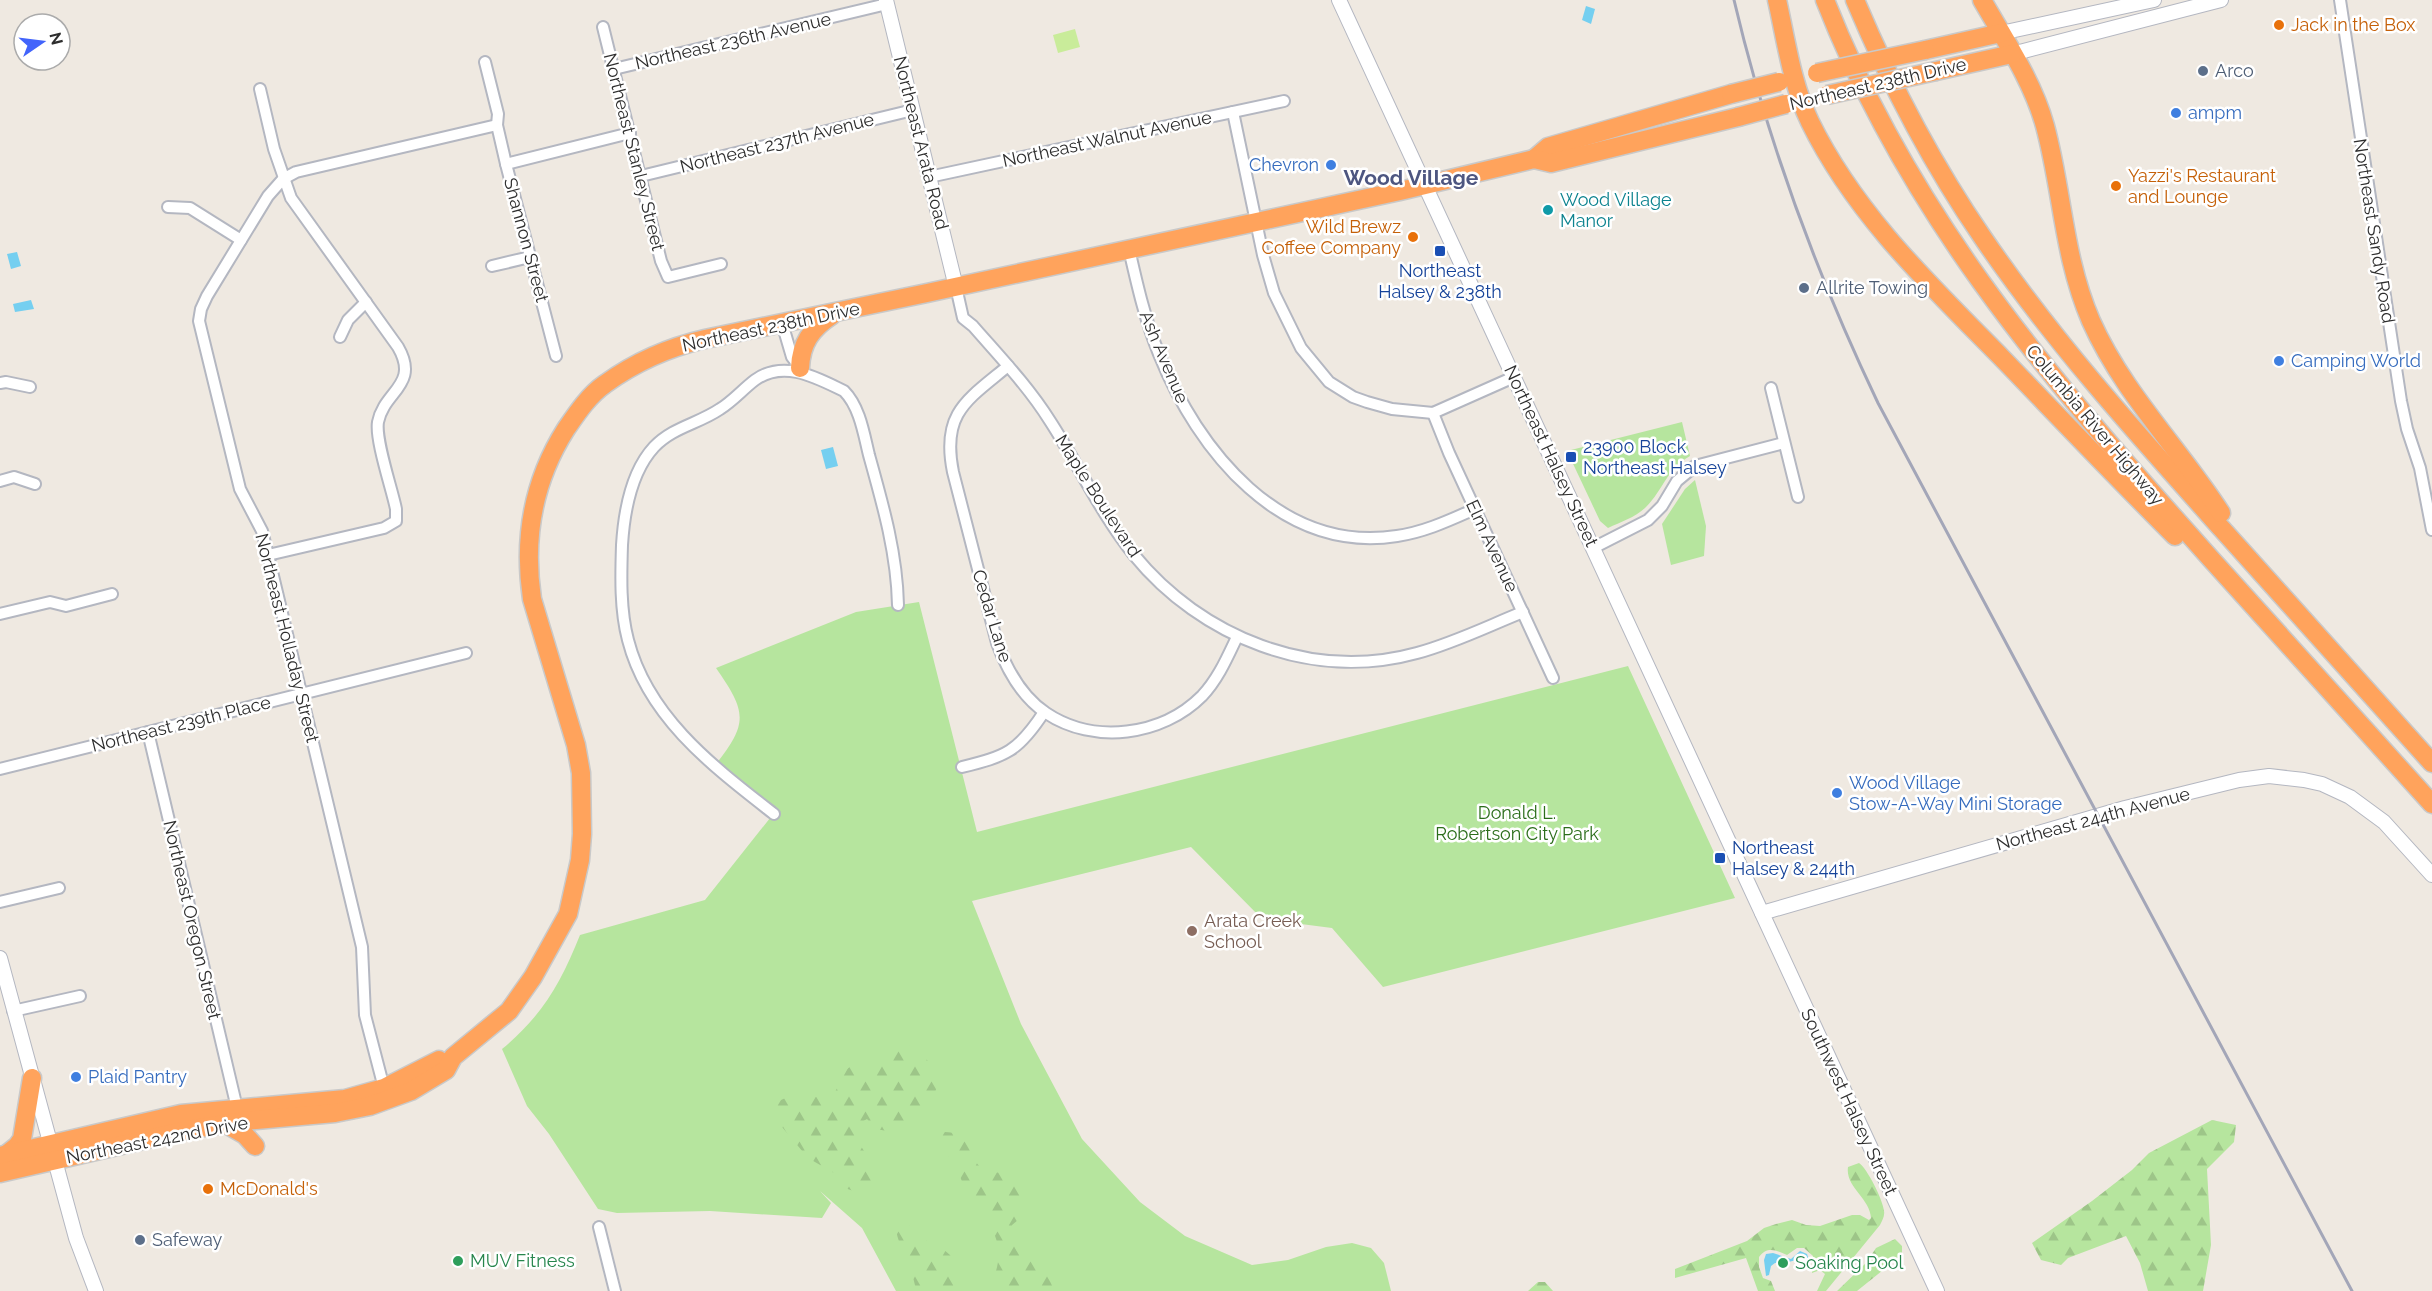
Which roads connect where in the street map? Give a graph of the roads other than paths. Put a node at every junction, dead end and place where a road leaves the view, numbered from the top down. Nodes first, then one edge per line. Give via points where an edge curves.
1 (1339, 0) edge
2 (1777, 0) edge
3 (1825, 0) edge
4 (1855, 0) edge
5 (1982, 0) edge
6 (2154, 0) edge
7 (2221, 0) edge
8 (2340, 0) edge
9 (886, 2) edge
10 (603, 27) dead end
11 (2001, 33) junction
12 (2012, 54) junction
13 (485, 62) dead end
14 (614, 69) junction
15 (1787, 80) junction
16 (260, 89) dead end
17 (1284, 101) dead end
18 (1794, 102) junction
19 (913, 110) junction
20 (1233, 112) junction
21 (497, 124) junction
22 (630, 133) junction
23 (1534, 159) junction
24 (506, 164) junction
25 (641, 176) junction
26 (929, 177) junction
27 (283, 179) junction
28 (1425, 185) junction
29 (168, 207) dead end
30 (1257, 221) junction
31 (241, 240) junction
32 (1129, 249) junction
33 (530, 257) junction
34 (721, 264) dead end
35 (492, 266) dead end
36 (958, 296) junction
37 (366, 302) junction
38 (839, 312) junction
39 (782, 323) junction
40 (340, 338) dead end
41 (556, 356) dead end
42 (1008, 366) junction
43 (801, 370) junction
44 (1514, 377) junction
45 (0, 383) edge
46 (30, 387) dead end
47 (1771, 388) dead end
48 (1433, 413) junction
49 (1785, 443) junction
50 (0, 481) edge
51 (35, 483) dead end
52 (1798, 497) dead end
53 (1475, 509) junction
54 (2432, 530) edge
55 (1593, 548) junction
56 (268, 555) junction
57 (2257, 567) junction
58 (2228, 578) junction
59 (112, 594) dead end
60 (898, 605) dead end
61 (1522, 612) junction
62 (0, 614) edge
63 (1237, 638) junction
64 (466, 653) dead end
65 (1553, 678) dead end
66 (301, 694) junction
67 (1044, 712) junction
68 (148, 732) junction
69 (2432, 763) edge
70 (962, 767) dead end
71 (0, 769) edge
72 (2432, 804) edge
73 (774, 814) dead end
74 (2432, 875) edge
75 (59, 888) dead end
76 (0, 902) edge
77 (1762, 913) junction
78 (0, 958) edge
79 (80, 996) dead end
80 (13, 1011) junction
81 (32, 1078) junction
82 (384, 1095) junction
83 (237, 1108) junction
84 (273, 1119) junction
85 (226, 1124) junction
86 (54, 1151) junction
87 (4, 1155) edge
88 (0, 1173) edge
89 (599, 1227) dead end
90 (96, 1291) edge
91 (615, 1291) edge
92 (1937, 1291) edge

1 - 28 street, Northeast Halsey Street
2 - 15 highway
3 - 58 highway, Columbia River Highway via 1903,162 1987,293 2066,393
4 - 57 highway, Columbia River Highway via 1919,134 2009,276 2089,378
5 - 11 highway
6 - 11 street, Northeast 238th Drive
7 - 12 street, Northeast 238th Drive
8 - 54 street, Northeast Sandy Road via 2401,401
9 - 14 street, Northeast 236th Avenue
9 - 19 street, Northeast Arata Road
10 - 14 street, Northeast Stanley Street
11 - 12 highway
11 - 15 highway, Northeast 238th Drive, bridge
12 - 18 highway, Northeast 238th Drive, bridge
12 - 57 highway via 2032,91 2044,125 2070,257 2091,321 2128,388 2217,506
13 - 21 street, Shannon Street
14 - 22 street, Northeast Stanley Street
15 - 18 highway
15 - 23 highway, Northeast 238th Drive, bridge via 1548,147
16 - 27 street
17 - 20 street, Northeast Walnut Avenue
18 - 23 highway, Northeast 238th Drive, bridge via 1551,163
18 - 58 highway via 1810,121 1852,192 1895,247 2174,535
19 - 25 street, Northeast 237th Avenue
19 - 26 street, Northeast Arata Road
20 - 26 street, Northeast Walnut Avenue
20 - 30 street
21 - 24 street, Shannon Street
21 - 27 street via 296,172
22 - 24 street
22 - 25 street, Northeast Stanley Street
23 - 28 highway, Northeast 238th Drive
24 - 33 street, Shannon Street
25 - 34 street, Northeast Stanley Street via 668,277
26 - 36 street, Northeast Arata Road
27 - 31 street, Northeast Holladay Street
27 - 37 street via 291,198
28 - 30 highway, Northeast 238th Drive
28 - 44 street, Northeast Halsey Street
29 - 31 street via 190,208
30 - 32 highway, Northeast 238th Drive
30 - 48 street via 1274,293 1293,335 1319,373 1367,402
31 - 56 street, Northeast Holladay Street via 207,296 199,321 240,489 262,531
32 - 36 highway, Northeast 238th Drive
32 - 53 street, Ash Avenue via 1147,321 1176,391 1214,451 1265,502 1319,531 1362,538 1415,532
33 - 35 street
33 - 41 street, Shannon Street
36 - 38 highway, Northeast 238th Drive
36 - 42 street, Maple Boulevard via 973,326
37 - 40 street via 348,320
37 - 56 street via 403,355 406,369 378,426 396,521 384,528
38 - 39 highway, Northeast 238th Drive
38 - 43 highway via 812,330 804,344
39 - 43 street via 792,357
39 - 82 highway, Northeast 238th Drive via 684,344 649,359 604,385 557,443 541,475 529,528 529,576 538,624 581,773 580,860 568,914 509,1011 453,1058 440,1060
42 - 63 street, Maple Boulevard via 1035,399 1133,553 1189,608
42 - 67 street, Cedar Lane via 961,408 951,431 950,457 997,643 1016,683
43 - 60 street via 844,392 860,420 889,526
43 - 73 street via 765,375 721,409 663,439 648,456 635,482 623,535 623,614 628,640 648,688 685,741
44 - 48 street
44 - 55 street, Northeast Halsey Street
45 - 46 street
47 - 49 street
48 - 53 street, Elm Avenue
49 - 52 street
49 - 55 street via 1695,466 1677,481 1648,520
50 - 51 street via 14,477
53 - 61 street, Elm Avenue
55 - 77 street, Northeast Halsey Street
56 - 66 street, Northeast Holladay Street
57 - 69 highway, Columbia River Highway
58 - 72 highway, Columbia River Highway
59 - 62 street via 66,606 50,602
61 - 63 street, Maple Boulevard via 1425,651 1369,661 1303,657
61 - 65 street, Elm Avenue
63 - 67 street, Cedar Lane via 1207,690 1165,722 1131,731 1103,732 1058,720
64 - 66 street, Northeast 239th Place
66 - 68 street, Northeast 239th Place
66 - 82 street, Northeast Holladay Street via 362,947 365,1015
67 - 70 street via 1014,749
68 - 71 street, Northeast 239th Place
68 - 83 street, Northeast Oregon Street
74 - 77 street, Northeast 244th Avenue via 2364,805 2322,784 2270,776 2125,808
75 - 76 street
77 - 92 street, Southwest Halsey Street
78 - 80 street
79 - 80 street
80 - 81 street
81 - 86 street
81 - 87 highway via 22,1139
82 - 83 highway, Northeast 242nd Drive
82 - 84 highway, Northeast 242nd Drive via 335,1113
83 - 86 highway, Northeast 242nd Drive via 181,1114
84 - 85 highway, Northeast 242nd Drive
84 - 85 highway via 258,1133 255,1146
85 - 86 highway, Northeast 242nd Drive
86 - 87 highway, Northeast 242nd Drive
86 - 88 highway, Northeast 242nd Drive
86 - 90 street via 79,1247
89 - 91 street

